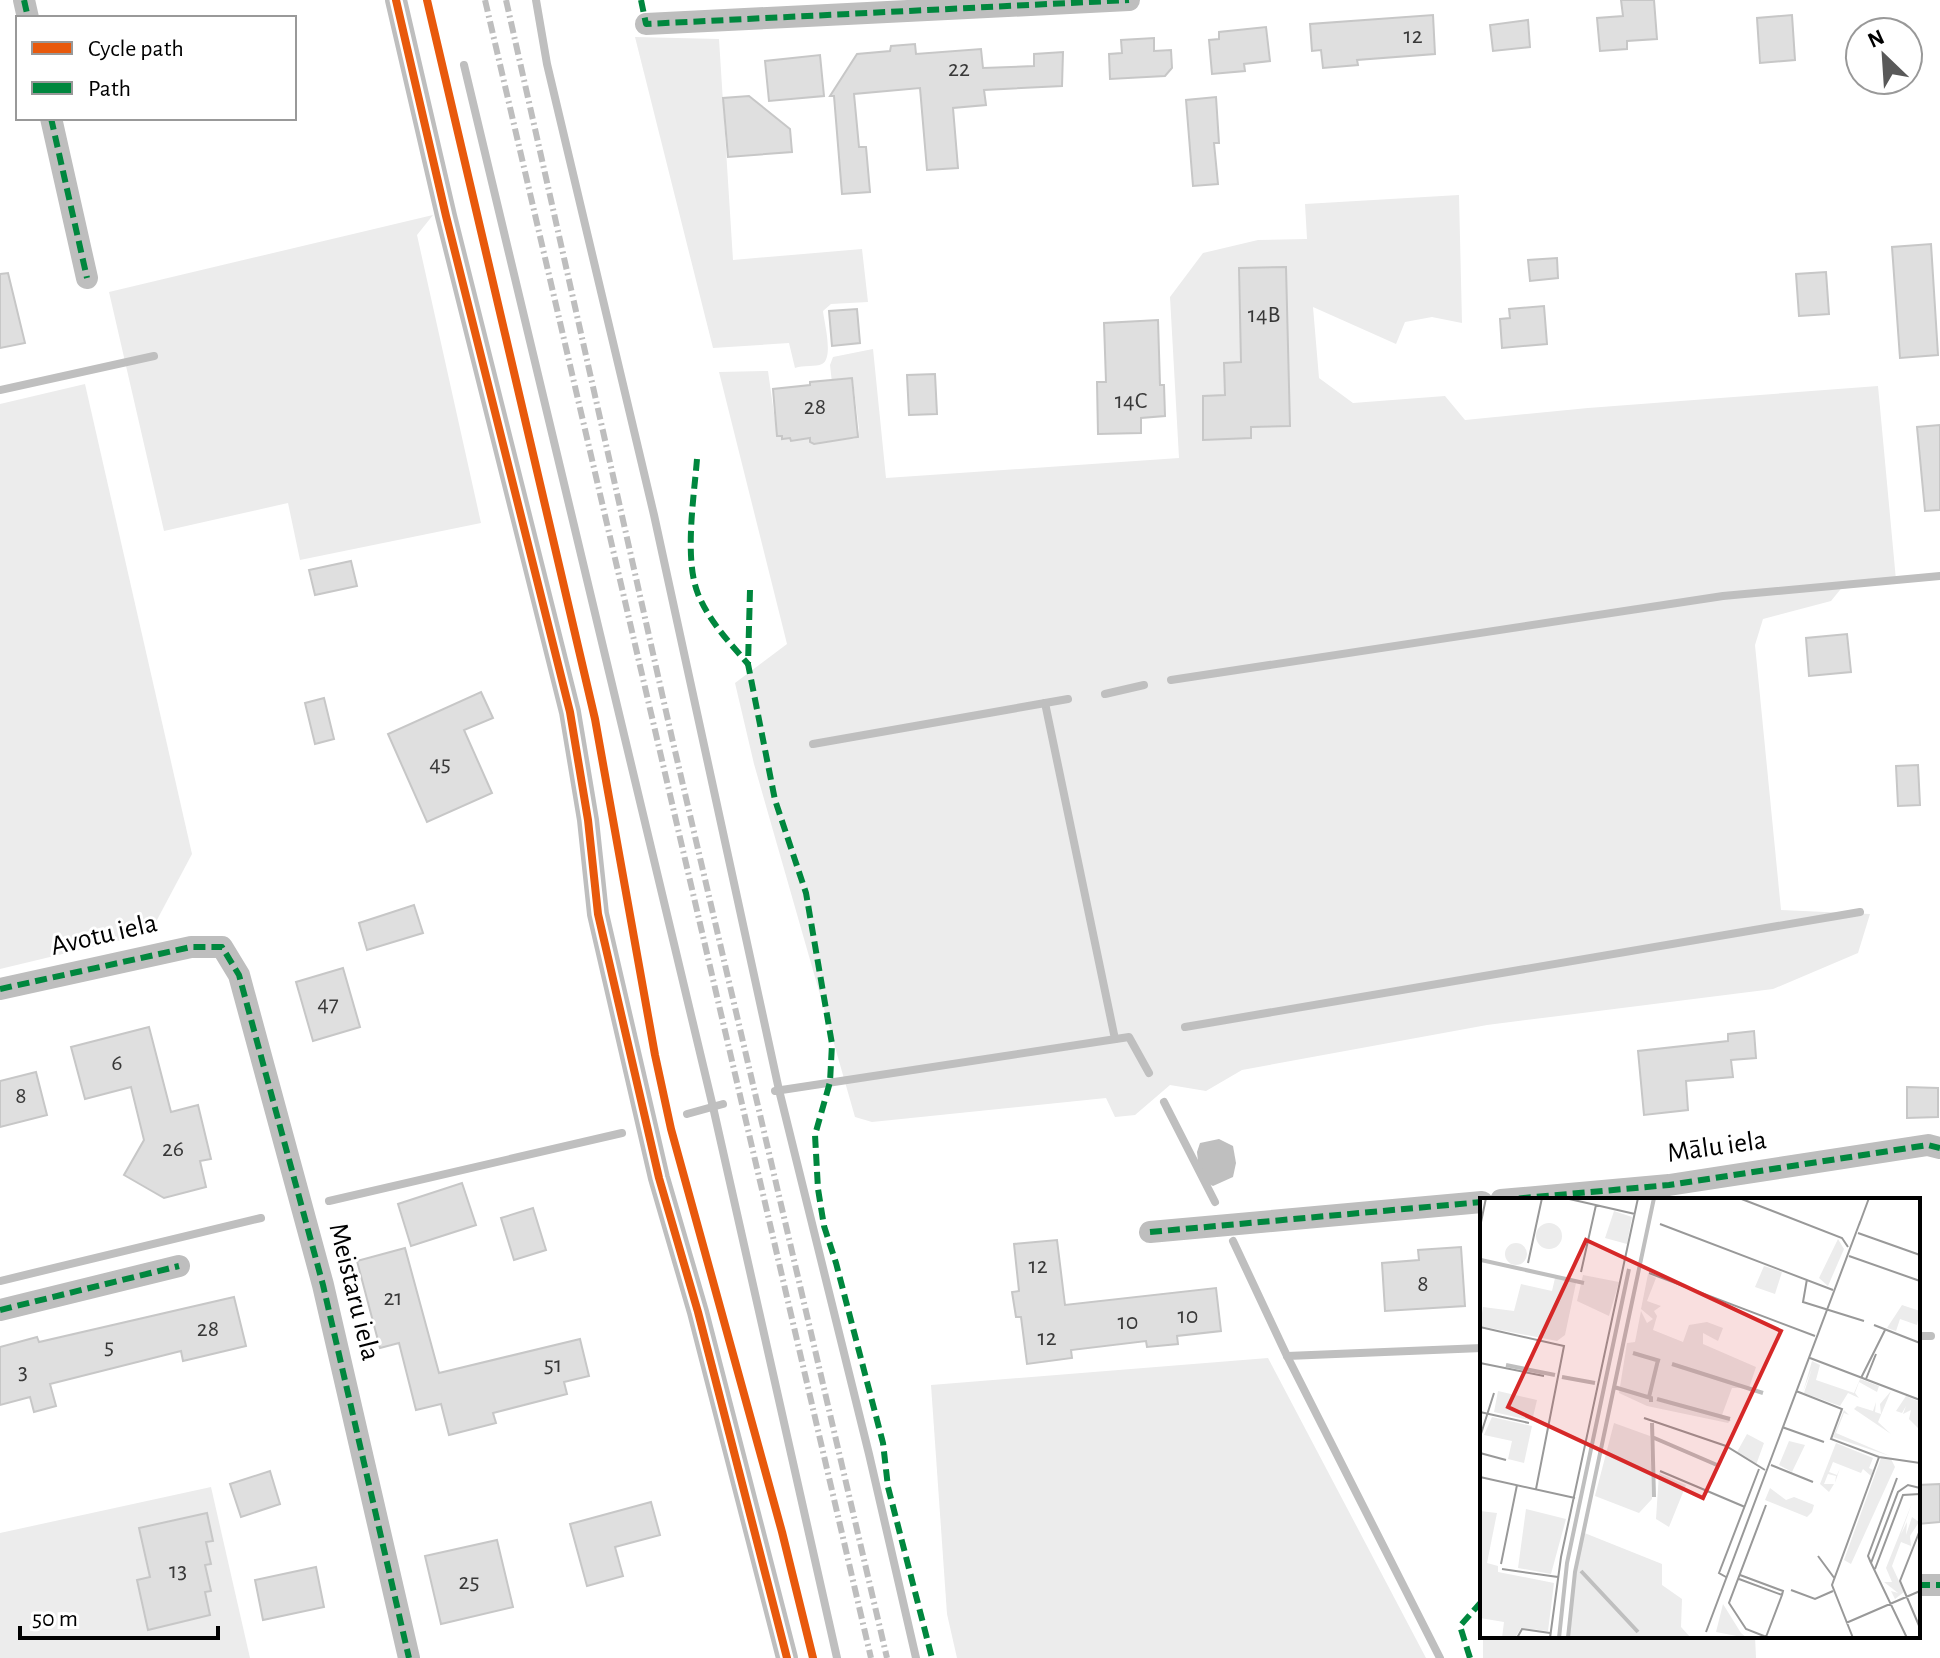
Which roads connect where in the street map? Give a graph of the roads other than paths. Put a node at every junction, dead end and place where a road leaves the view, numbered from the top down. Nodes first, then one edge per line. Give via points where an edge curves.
1 (396, 0) edge
2 (1129, 0) edge
3 (646, 24) dead end
4 (51, 120) edge
5 (87, 278) dead end
6 (222, 947) joint
7 (0, 989) edge
8 (1940, 1148) edge
9 (1523, 1198) edge
10 (1480, 1202) edge
11 (1150, 1232) dead end
12 (179, 1266) dead end
13 (0, 1310) edge
14 (409, 1658) edge
15 (787, 1658) edge

1 - 15 street via 570,712 598,914 652,1148
2 - 3 street
4 - 5 street
6 - 7 street, Avotu iela via 191,947
6 - 14 street, Meistaru iela via 239,975 323,1285
8 - 9 street, Mālu iela via 1928,1145 1669,1185
10 - 11 street
12 - 13 street

